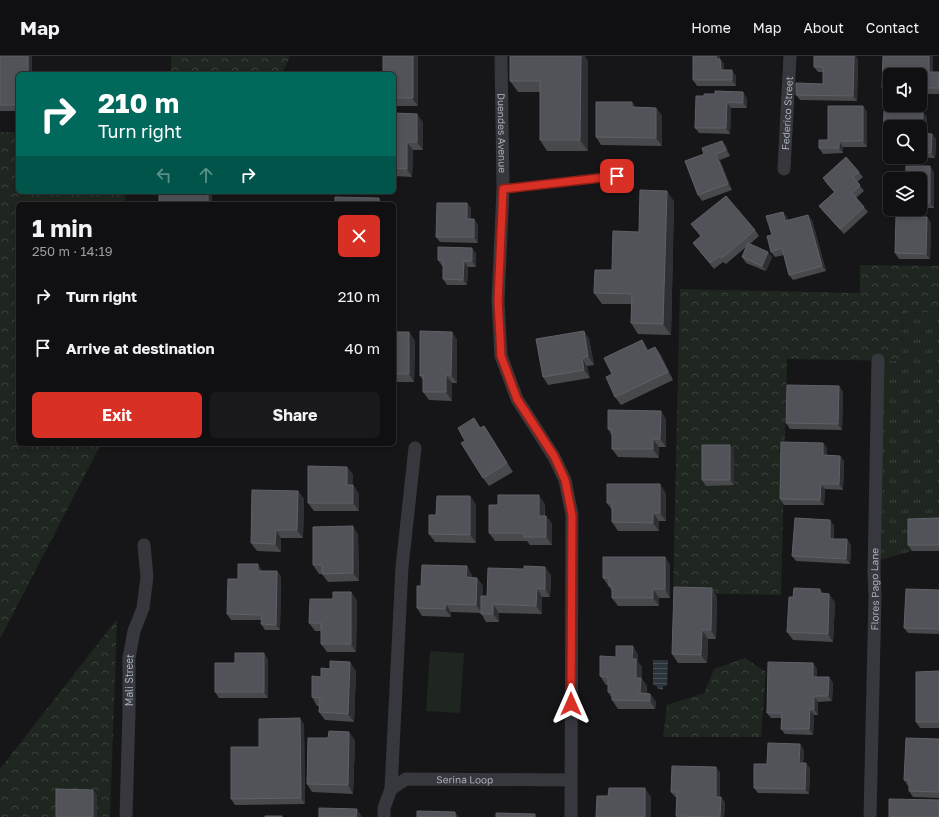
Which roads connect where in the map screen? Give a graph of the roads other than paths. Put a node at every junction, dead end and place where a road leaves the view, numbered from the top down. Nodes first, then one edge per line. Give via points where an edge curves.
1 (501, 56) edge
2 (790, 56) edge
3 (784, 169) dead end
4 (617, 176) dead end
5 (503, 189) junction
6 (878, 360) dead end
7 (415, 448) dead end
8 (144, 545) dead end
9 (571, 780) junction
10 (391, 789) junction
11 (126, 817) edge
12 (384, 817) edge
13 (571, 817) edge
14 (870, 817) edge

1 - 5 street, Duendes Avenue
2 - 3 street, Federico Street
4 - 5 lane
5 - 9 street, Duendes Avenue via 498,301 501,356 517,399 554,456 565,480 572,515
6 - 14 street, Flores Pago Lane
7 - 10 street via 402,567
8 - 11 street, Mali Street via 147,577 143,608 134,631 129,658
9 - 10 street, Serina Loop via 406,778
9 - 13 street, Duendes Avenue
10 - 12 street via 384,808

